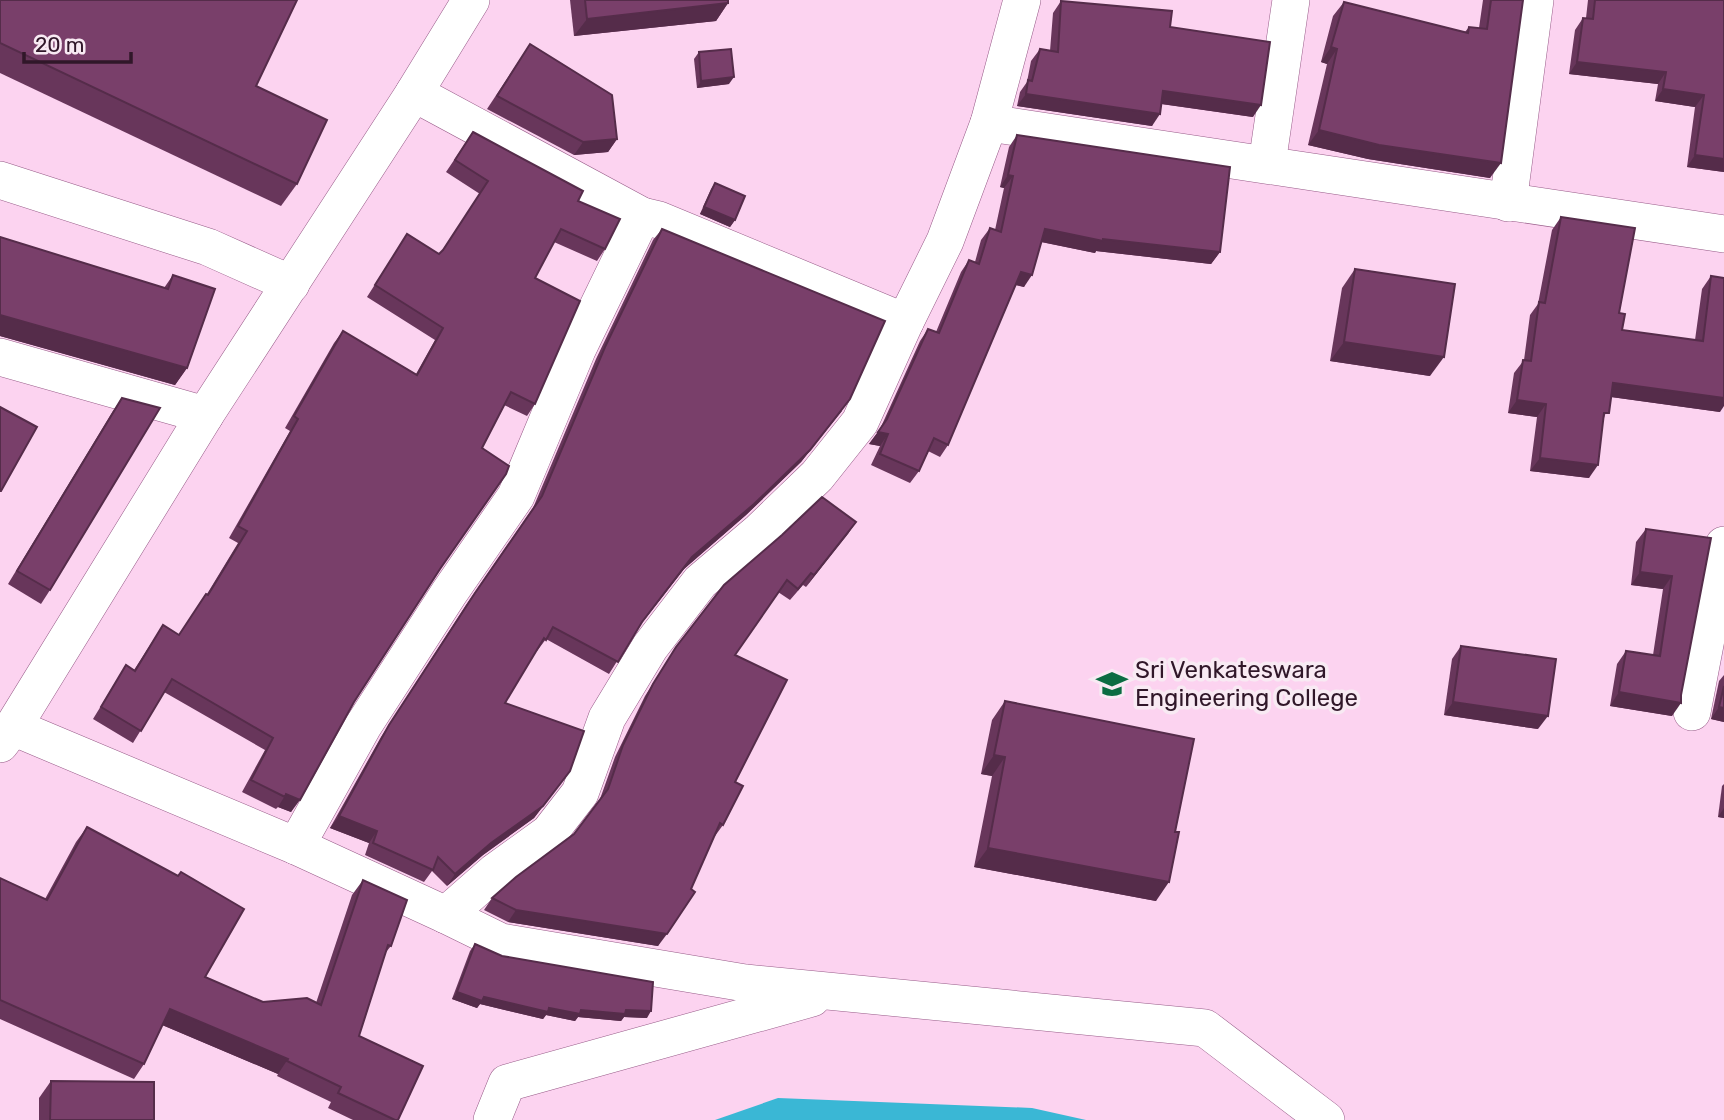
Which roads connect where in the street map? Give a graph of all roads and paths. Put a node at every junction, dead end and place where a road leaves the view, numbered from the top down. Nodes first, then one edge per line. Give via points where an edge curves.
1 (471, 0) edge
2 (1022, 0) edge
3 (1292, 0) edge
4 (1535, 0) edge
5 (414, 93) junction
6 (989, 123) junction
7 (1267, 164) junction
8 (0, 180) edge
9 (1508, 203) junction
10 (642, 216) junction
11 (1724, 234) edge
12 (291, 284) junction
13 (905, 322) junction
14 (0, 357) edge
15 (205, 415) junction
16 (1724, 545) edge
17 (1692, 712) dead end
18 (6, 736) edge
19 (296, 846) junction
20 (446, 915) junction
21 (834, 992) junction
22 (492, 1120) edge
23 (1326, 1120) edge

1 - 5 street
2 - 6 street
3 - 7 street
4 - 9 street
5 - 10 street
5 - 12 street
6 - 7 street
6 - 13 street via 945,242
7 - 9 street
8 - 12 street via 208,247
9 - 11 street
10 - 13 street
10 - 19 street via 577,350 516,496 363,726
12 - 15 street
13 - 20 street via 860,422 817,475 700,582 650,647 607,718 580,793 549,833
14 - 15 street
15 - 18 street
16 - 17 street
18 - 19 street
19 - 20 street
20 - 21 street via 501,942 745,984
21 - 22 street via 507,1083
21 - 23 street via 1205,1028

